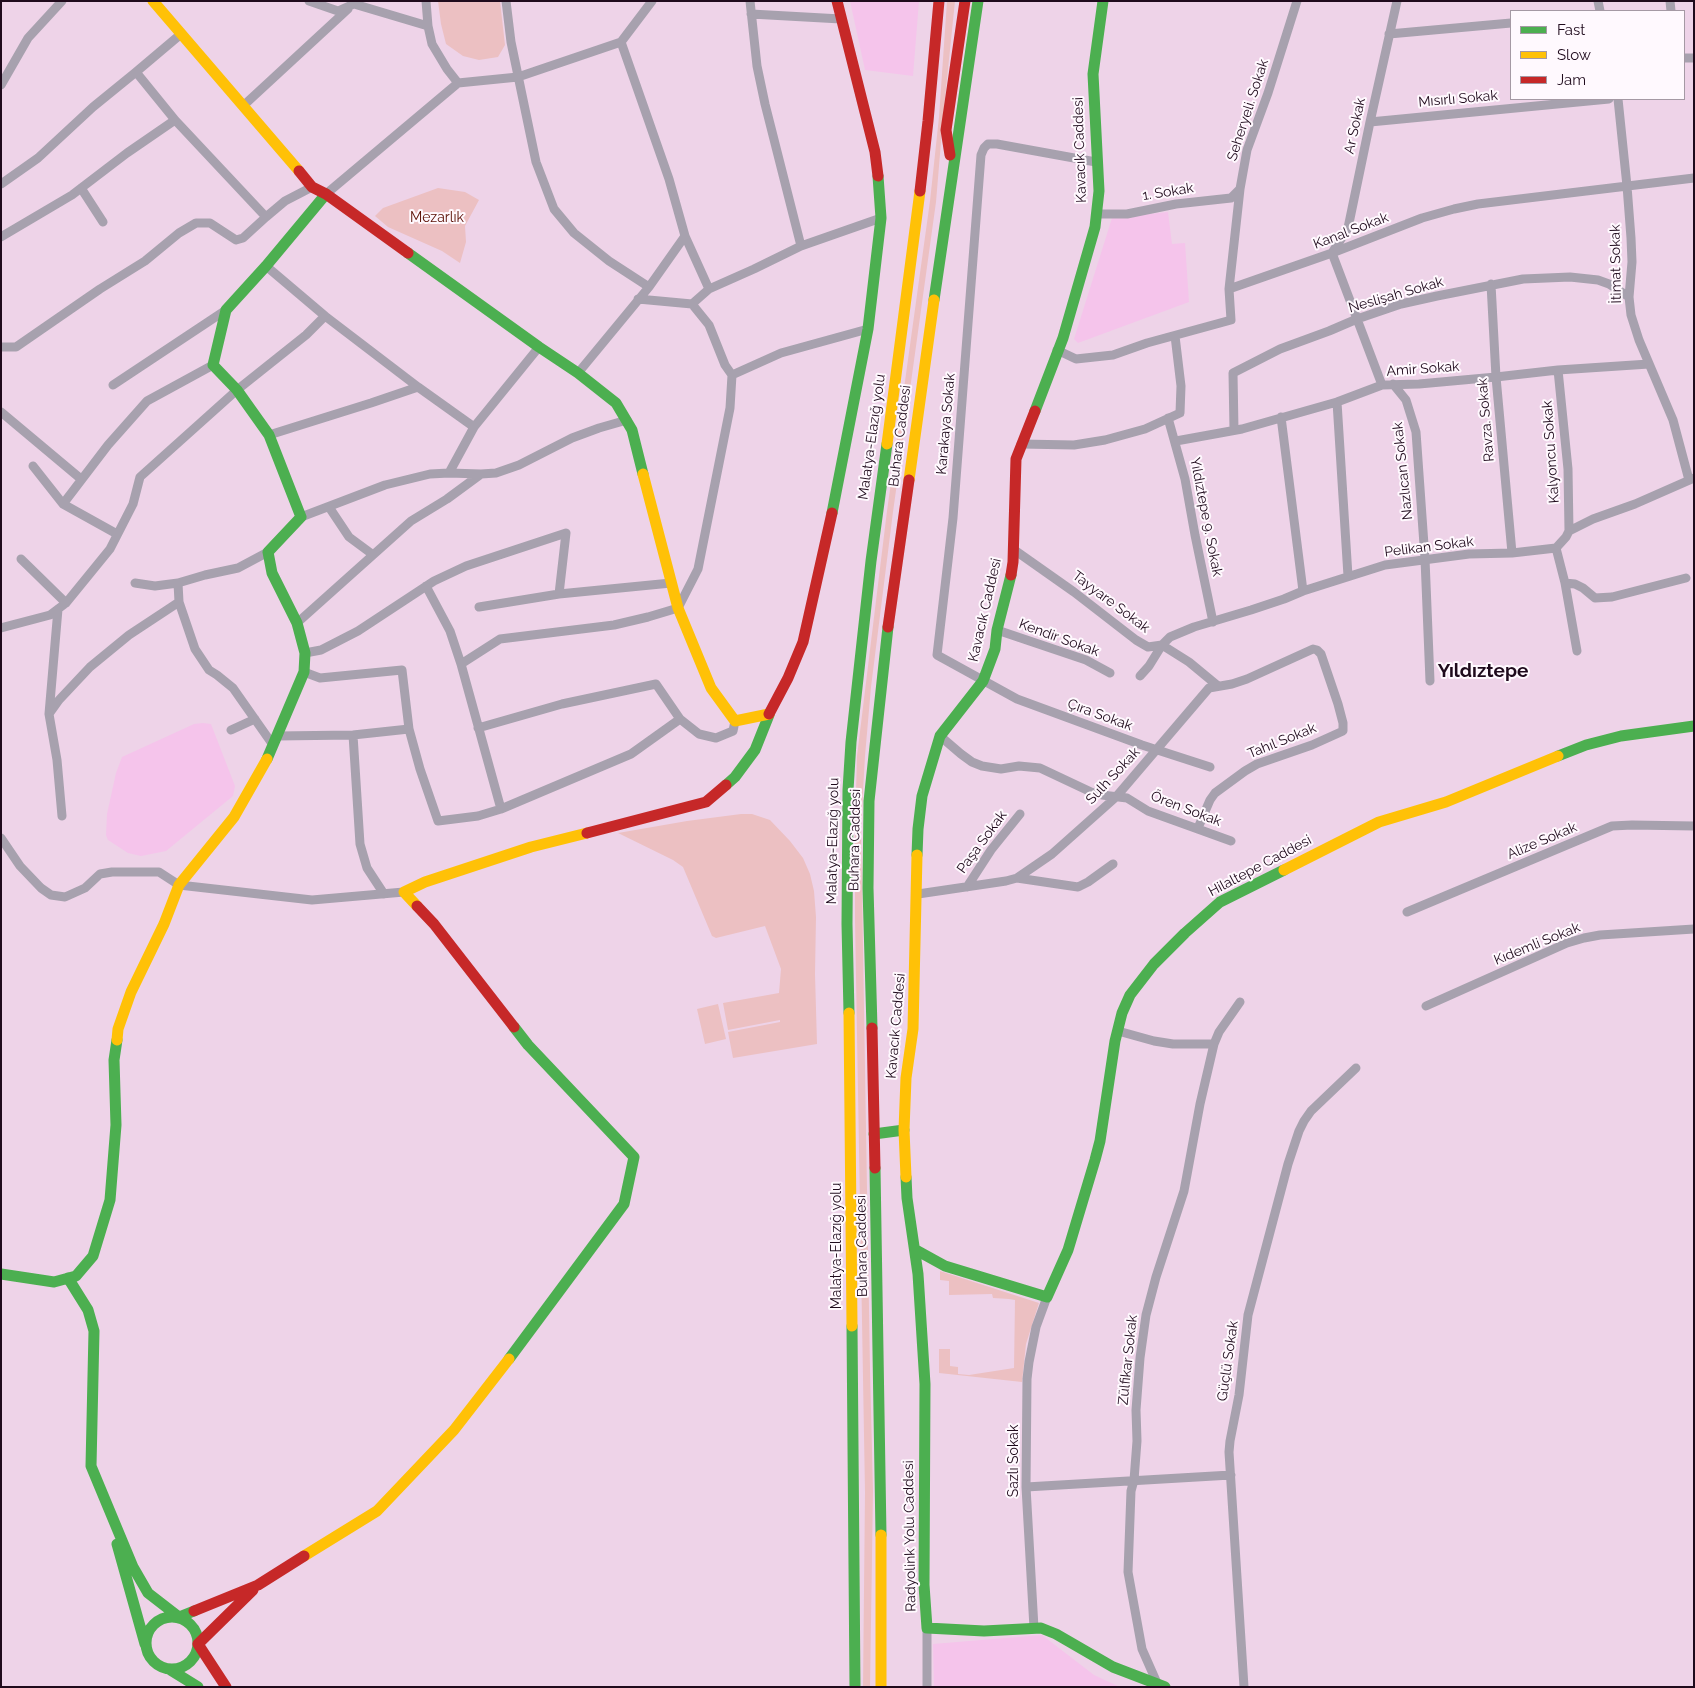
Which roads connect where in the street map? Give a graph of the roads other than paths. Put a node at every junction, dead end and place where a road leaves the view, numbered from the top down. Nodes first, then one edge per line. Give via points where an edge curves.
1 (62, 1) edge
2 (153, 1) edge
3 (309, 1) edge
4 (426, 1) edge
5 (506, 1) edge
6 (652, 1) edge
7 (750, 1) edge
8 (837, 1) edge
9 (939, 1) edge
10 (965, 1) edge
11 (978, 1) edge
12 (1104, 1) edge
13 (1297, 1) edge
14 (1396, 1) edge
15 (354, 4) junction
16 (751, 14) junction
17 (841, 19) junction
18 (1510, 23) edge
19 (428, 26) junction
20 (181, 34) junction
21 (1389, 34) junction
22 (621, 42) junction
23 (136, 72) junction
24 (518, 77) junction
25 (458, 83) junction
26 (1, 86) edge
27 (1599, 100) edge
28 (1618, 100) edge
29 (243, 106) junction
30 (175, 120) junction
31 (1370, 122) junction
32 (1096, 162) junction
33 (952, 172) junction
34 (1694, 178) edge
35 (1, 184) edge
36 (1627, 186) junction
37 (312, 187) junction
38 (81, 188) junction
39 (1240, 189) junction
40 (326, 194) junction
41 (1097, 214) junction
42 (266, 217) junction
43 (881, 218) junction
44 (103, 222) dead end
45 (1, 236) edge
46 (685, 236) junction
47 (801, 246) junction
48 (1332, 253) junction
49 (266, 266) junction
50 (1491, 284) junction
51 (649, 287) junction
52 (709, 288) junction
53 (1230, 289) junction
54 (1629, 297) junction
55 (638, 299) junction
56 (692, 304) junction
57 (226, 310) junction
58 (325, 316) junction
59 (1357, 319) junction
60 (868, 329) junction
61 (1175, 336) junction
62 (1, 347) edge
63 (539, 347) junction
64 (1057, 350) junction
65 (1649, 364) junction
66 (213, 365) junction
67 (1558, 370) junction
68 (578, 373) junction
69 (732, 375) junction
70 (1496, 377) junction
71 (1393, 384) junction
72 (1382, 385) junction
73 (113, 386) dead end
74 (418, 387) junction
75 (237, 390) junction
76 (1337, 402) junction
77 (1, 412) edge
78 (1281, 417) junction
79 (1168, 418) junction
80 (627, 420) junction
81 (474, 427) junction
82 (1234, 430) junction
83 (269, 435) junction
84 (1176, 441) junction
85 (1021, 444) junction
86 (33, 466) dead end
87 (449, 473) junction
88 (482, 474) junction
89 (1692, 479) edge
90 (81, 480) junction
91 (63, 504) junction
92 (329, 507) junction
93 (302, 517) junction
94 (1569, 531) junction
95 (117, 534) junction
96 (1013, 548) junction
97 (1556, 548) junction
98 (268, 552) junction
99 (1512, 553) junction
100 (372, 554) junction
101 (21, 559) dead end
102 (1425, 559) junction
103 (1348, 576) junction
104 (1686, 578) dead end
105 (135, 583) dead end
106 (178, 583) junction
107 (671, 583) junction
108 (1565, 583) junction
109 (426, 586) junction
110 (1303, 591) junction
111 (559, 594) junction
112 (179, 602) junction
113 (62, 606) junction
114 (479, 607) dead end
115 (678, 608) junction
116 (1213, 622) junction
117 (297, 623) junction
118 (1, 628) edge
119 (997, 630) junction
120 (1162, 644) junction
121 (1577, 651) dead end
122 (305, 653) junction
123 (461, 664) junction
124 (304, 672) junction
125 (1110, 673) dead end
126 (1140, 676) dead end
127 (983, 681) junction
128 (1430, 681) dead end
129 (1218, 686) junction
130 (49, 714) junction
131 (769, 715) junction
132 (255, 719) junction
133 (680, 719) junction
134 (735, 721) junction
135 (1694, 726) edge
136 (478, 728) junction
137 (409, 729) junction
138 (231, 730) dead end
139 (1343, 731) joint
140 (353, 735) junction
141 (940, 736) junction
142 (275, 741) junction
143 (1157, 749) junction
144 (1210, 767) dead end
145 (1116, 797) junction
146 (501, 809) junction
147 (1020, 814) dead end
148 (62, 816) dead end
149 (1694, 826) edge
150 (1198, 828) junction
151 (1, 838) edge
152 (1231, 841) dead end
153 (1113, 864) dead end
154 (1017, 878) junction
155 (180, 885) junction
156 (967, 887) junction
157 (404, 892) junction
158 (384, 894) junction
159 (918, 894) junction
160 (1407, 912) dead end
161 (1694, 929) edge
162 (1240, 1002) dead end
163 (1426, 1006) dead end
164 (1118, 1031) junction
165 (1214, 1044) junction
166 (1356, 1068) dead end
167 (904, 1130) junction
168 (874, 1134) junction
169 (916, 1250) junction
170 (1, 1274) edge
171 (68, 1278) junction
172 (1047, 1297) junction
173 (1231, 1475) junction
174 (1134, 1480) junction
175 (1026, 1487) junction
176 (104, 1496) junction
177 (258, 1585) junction
178 (178, 1617) junction
179 (927, 1628) junction
180 (1034, 1628) junction
181 (198, 1644) junction
182 (146, 1647) junction
183 (169, 1669) junction
184 (1161, 1685) edge
185 (198, 1687) edge
186 (226, 1687) edge
187 (855, 1687) edge
188 (881, 1687) edge
189 (927, 1687) edge
190 (1244, 1687) edge

1 - 26 street via 28,38
2 - 20 main road
3 - 15 street via 338,11
4 - 19 street
5 - 24 street
6 - 22 street
7 - 16 street
8 - 17 main road
9 - 187 main road, Malatya-Elazığ yolu via 928,121 870,571 848,790
10 - 33 main road via 946,130
11 - 33 main road, Buhara Caddesi
12 - 32 main road, Kavacık Caddesi via 1093,74
13 - 39 street, Seheryeli. Sokak via 1248,150
14 - 21 street, Ar Sokak
15 - 19 street
15 - 29 street
16 - 17 street
16 - 47 street via 765,104
17 - 43 main road via 875,152
18 - 21 street
19 - 25 street via 432,44
20 - 23 street
20 - 29 main road
21 - 31 street, Ar Sokak
22 - 24 street
22 - 46 street
23 - 30 street
23 - 35 street via 38,158
24 - 25 street
24 - 51 street via 536,162 554,209 574,233
25 - 40 street
27 - 31 street, Mısırlı Sokak
28 - 36 street, İtimat Sokak
29 - 37 main road
30 - 38 street
30 - 42 street
31 - 48 street, Ar Sokak via 1348,228
32 - 41 main road, Kavacık Caddesi
32 - 127 street, Karakaya Sokak via 997,144 988,144 982,155 953,518 937,655
33 - 168 main road, Buhara Caddesi via 896,570 869,801
34 - 36 street, Kanal Sokak
36 - 48 street, Kanal Sokak via 1454,209
36 - 54 street, İtimat Sokak via 1632,262
37 - 40 main road
37 - 42 street via 285,201
38 - 44 street
38 - 45 street
39 - 41 street, 1. Sokak via 1231,198 1127,214
39 - 53 street, Seheryeli. Sokak
40 - 49 main road
40 - 63 main road
41 - 64 main road, Kavacık Caddesi via 1074,304
42 - 62 street via 243,238 236,240 210,223 196,223 16,347
43 - 47 street
43 - 60 main road
46 - 51 street
46 - 52 street
47 - 52 street
48 - 53 street, Kanal Sokak
48 - 59 street
49 - 57 main road
49 - 58 street
50 - 54 street, Neslişah Sokak via 1570,277 1598,280
50 - 59 street, Neslişah Sokak via 1401,304
50 - 70 street, Ravza. Sokak
51 - 55 street
52 - 56 street
53 - 61 street via 1231,320
54 - 65 street, İtimat Sokak via 1631,314
55 - 56 street
55 - 68 street
56 - 69 street via 709,325
57 - 66 main road
57 - 73 street
58 - 74 street
58 - 75 street
59 - 72 street
59 - 82 street, Neslişah Sokak via 1280,349 1232,373
60 - 69 street via 781,353
60 - 131 main road via 828,532 802,642
61 - 64 street via 1113,355 1076,359
61 - 79 street via 1181,386 1180,413
63 - 68 main road
63 - 81 street
64 - 85 main road, Kavacık Caddesi
65 - 67 street, Amir Sokak
65 - 89 street, İtimat Sokak via 1673,420
66 - 75 main road
66 - 90 street via 147,401
67 - 70 street, Amir Sokak
67 - 94 street, Kalyoncu Sokak via 1568,469
68 - 80 main road via 616,403
69 - 115 street via 730,408 698,569
70 - 71 street, Amir Sokak
70 - 99 street, Ravza. Sokak
71 - 72 street, Amir Sokak
71 - 102 street, Nazlıcan Sokak via 1406,400 1416,432
72 - 76 street, Amir Sokak
74 - 81 street
74 - 83 street
75 - 83 main road
75 - 95 street via 140,477 133,504
76 - 78 street, Amir Sokak
76 - 103 street
77 - 90 street
78 - 82 street, Amir Sokak
78 - 110 street
79 - 84 street, Yıldıztepe 9. Sokak
79 - 85 street via 1145,429 1105,440 1074,445
80 - 88 street via 572,438 519,465
80 - 107 main road via 648,487
81 - 87 street
82 - 84 street, Amir Sokak
83 - 93 main road
84 - 116 street, Yıldıztepe 9. Sokak
85 - 96 main road, Kavacık Caddesi via 1014,475
86 - 91 street
87 - 88 street
87 - 92 street via 430,474 385,485
88 - 100 street via 411,520
89 - 94 street
90 - 91 street
91 - 95 street
92 - 93 street
92 - 100 street via 349,537
93 - 98 main road
94 - 97 street
95 - 113 street via 110,549
96 - 119 main road, Kavacık Caddesi via 1010,584
96 - 120 street, Tayyare Sokak via 1136,640 1148,646
97 - 99 street, Pelikan Sokak
97 - 108 street
98 - 106 street via 238,568
98 - 117 main road via 272,573
99 - 102 street, Pelikan Sokak
100 - 117 street
101 - 113 street
102 - 103 street, Pelikan Sokak via 1385,565
102 - 128 street, Nazlıcan Sokak
103 - 110 street, Pelikan Sokak
104 - 108 street via 1612,597 1595,598 1583,588
105 - 106 street via 155,586
106 - 112 street
107 - 111 street
107 - 115 main road
108 - 121 street
109 - 111 street via 466,566 566,533
109 - 122 street via 358,631 321,650
109 - 123 street via 450,631
110 - 116 street, Pelikan Sokak
111 - 114 street
112 - 130 street via 129,635 90,667
112 - 132 street via 195,648 209,670 233,688
113 - 118 street via 50,615
113 - 130 street
115 - 123 street via 614,625 500,639
115 - 134 main road via 711,688
116 - 120 street, Pelikan Sokak via 1170,637
117 - 122 main road
119 - 125 street, Kendir Sokak via 1086,660
119 - 127 main road, Kavacık Caddesi via 995,650
120 - 126 street
120 - 129 street, Tayyare Sokak
122 - 124 main road
123 - 136 street
124 - 137 street via 320,678 402,670
124 - 142 main road
127 - 141 main road, Kavacık Caddesi
127 - 143 street, Çıra Sokak via 1017,700
129 - 139 street, Sulh Sokak via 1247,679 1313,649 1321,654 1338,704
129 - 143 street, Sulh Sokak via 1209,688
130 - 148 street
131 - 134 main road
131 - 157 main road via 755,750 735,777 706,802 531,847
132 - 138 street
132 - 142 street
133 - 134 street via 699,734 716,738 733,731
133 - 136 street via 656,684 562,704
133 - 146 street via 631,754
135 - 164 main road, Hilaltepe Caddesi via 1621,736 1586,745 1446,802 1379,822 1233,895 1207,913 1154,964 1130,995
136 - 146 street
137 - 140 street
137 - 146 street via 438,821 478,816
139 - 150 street, Tahıl Sokak via 1245,771 1210,800
140 - 142 street
140 - 158 street via 360,844 367,868
141 - 145 street, Ören Sokak via 972,762 982,766 1040,768 1091,792
141 - 159 main road, Kavacık Caddesi via 922,796 918,828
142 - 155 main road via 234,817
143 - 144 street, Çıra Sokak
143 - 145 street, Sulh Sokak
145 - 150 street, Ören Sokak via 1127,798 1148,811
145 - 154 street, Sulh Sokak via 1052,854
147 - 156 street, Paşa Sokak
149 - 160 street, Alize Sokak via 1612,826
150 - 152 street, Ören Sokak
151 - 155 street via 20,866 51,895 65,897 85,888 100,874 112,872 159,872
153 - 154 street via 1078,887
154 - 156 street, Sulh Sokak
155 - 158 street via 312,900
155 - 171 main road via 118,1029 114,1060 116,1125 110,1200 93,1256 76,1276
156 - 159 street, Sulh Sokak
157 - 158 street
157 - 177 main road via 434,924 528,1045 634,1157 626,1195 624,1204 579,1267 454,1430 377,1511
159 - 167 main road, Kavacık Caddesi via 914,1014
161 - 163 street, Kıdemli Sokak via 1600,935 1567,943
162 - 165 street, Zülfikar Sokak
164 - 165 street via 1173,1044
164 - 172 main road, Hilaltepe Caddesi via 1095,1160 1068,1250
165 - 174 street, Zülfikar Sokak via 1184,1191 1156,1277 1143,1332 1137,1384
166 - 173 street, Güçlü Sokak via 1311,1111 1296,1139 1248,1315 1230,1441
167 - 168 main road
167 - 169 main road, Kavacık Caddesi via 909,1213
168 - 188 main road, Buhara Caddesi
169 - 172 main road via 946,1266
169 - 179 main road, Radyolink Yolu Caddesi via 925,1384 924,1585
170 - 171 main road via 54,1282
171 - 176 main road via 88,1310 94,1331 91,1466
172 - 175 street, Sazlı Sokak via 1036,1327 1029,1362
173 - 174 street
173 - 190 street, Güçlü Sokak
174 - 175 street
174 - 184 street, Zülfikar Sokak via 1128,1572 1142,1649
175 - 180 street, Sazlı Sokak
176 - 178 main road via 148,1593
176 - 182 main road
177 - 178 main road
177 - 181 main road
178 - 181 main road via 193,1627
178 - 182 main road via 161,1619 154,1624 146,1639
179 - 180 main road, Radyolink Yolu Caddesi via 984,1631
179 - 189 street
180 - 184 main road, Radyolink Yolu Caddesi via 1048,1629 1113,1667
181 - 183 main road via 192,1660 185,1666
181 - 186 main road
182 - 183 main road via 154,1662
183 - 185 main road

